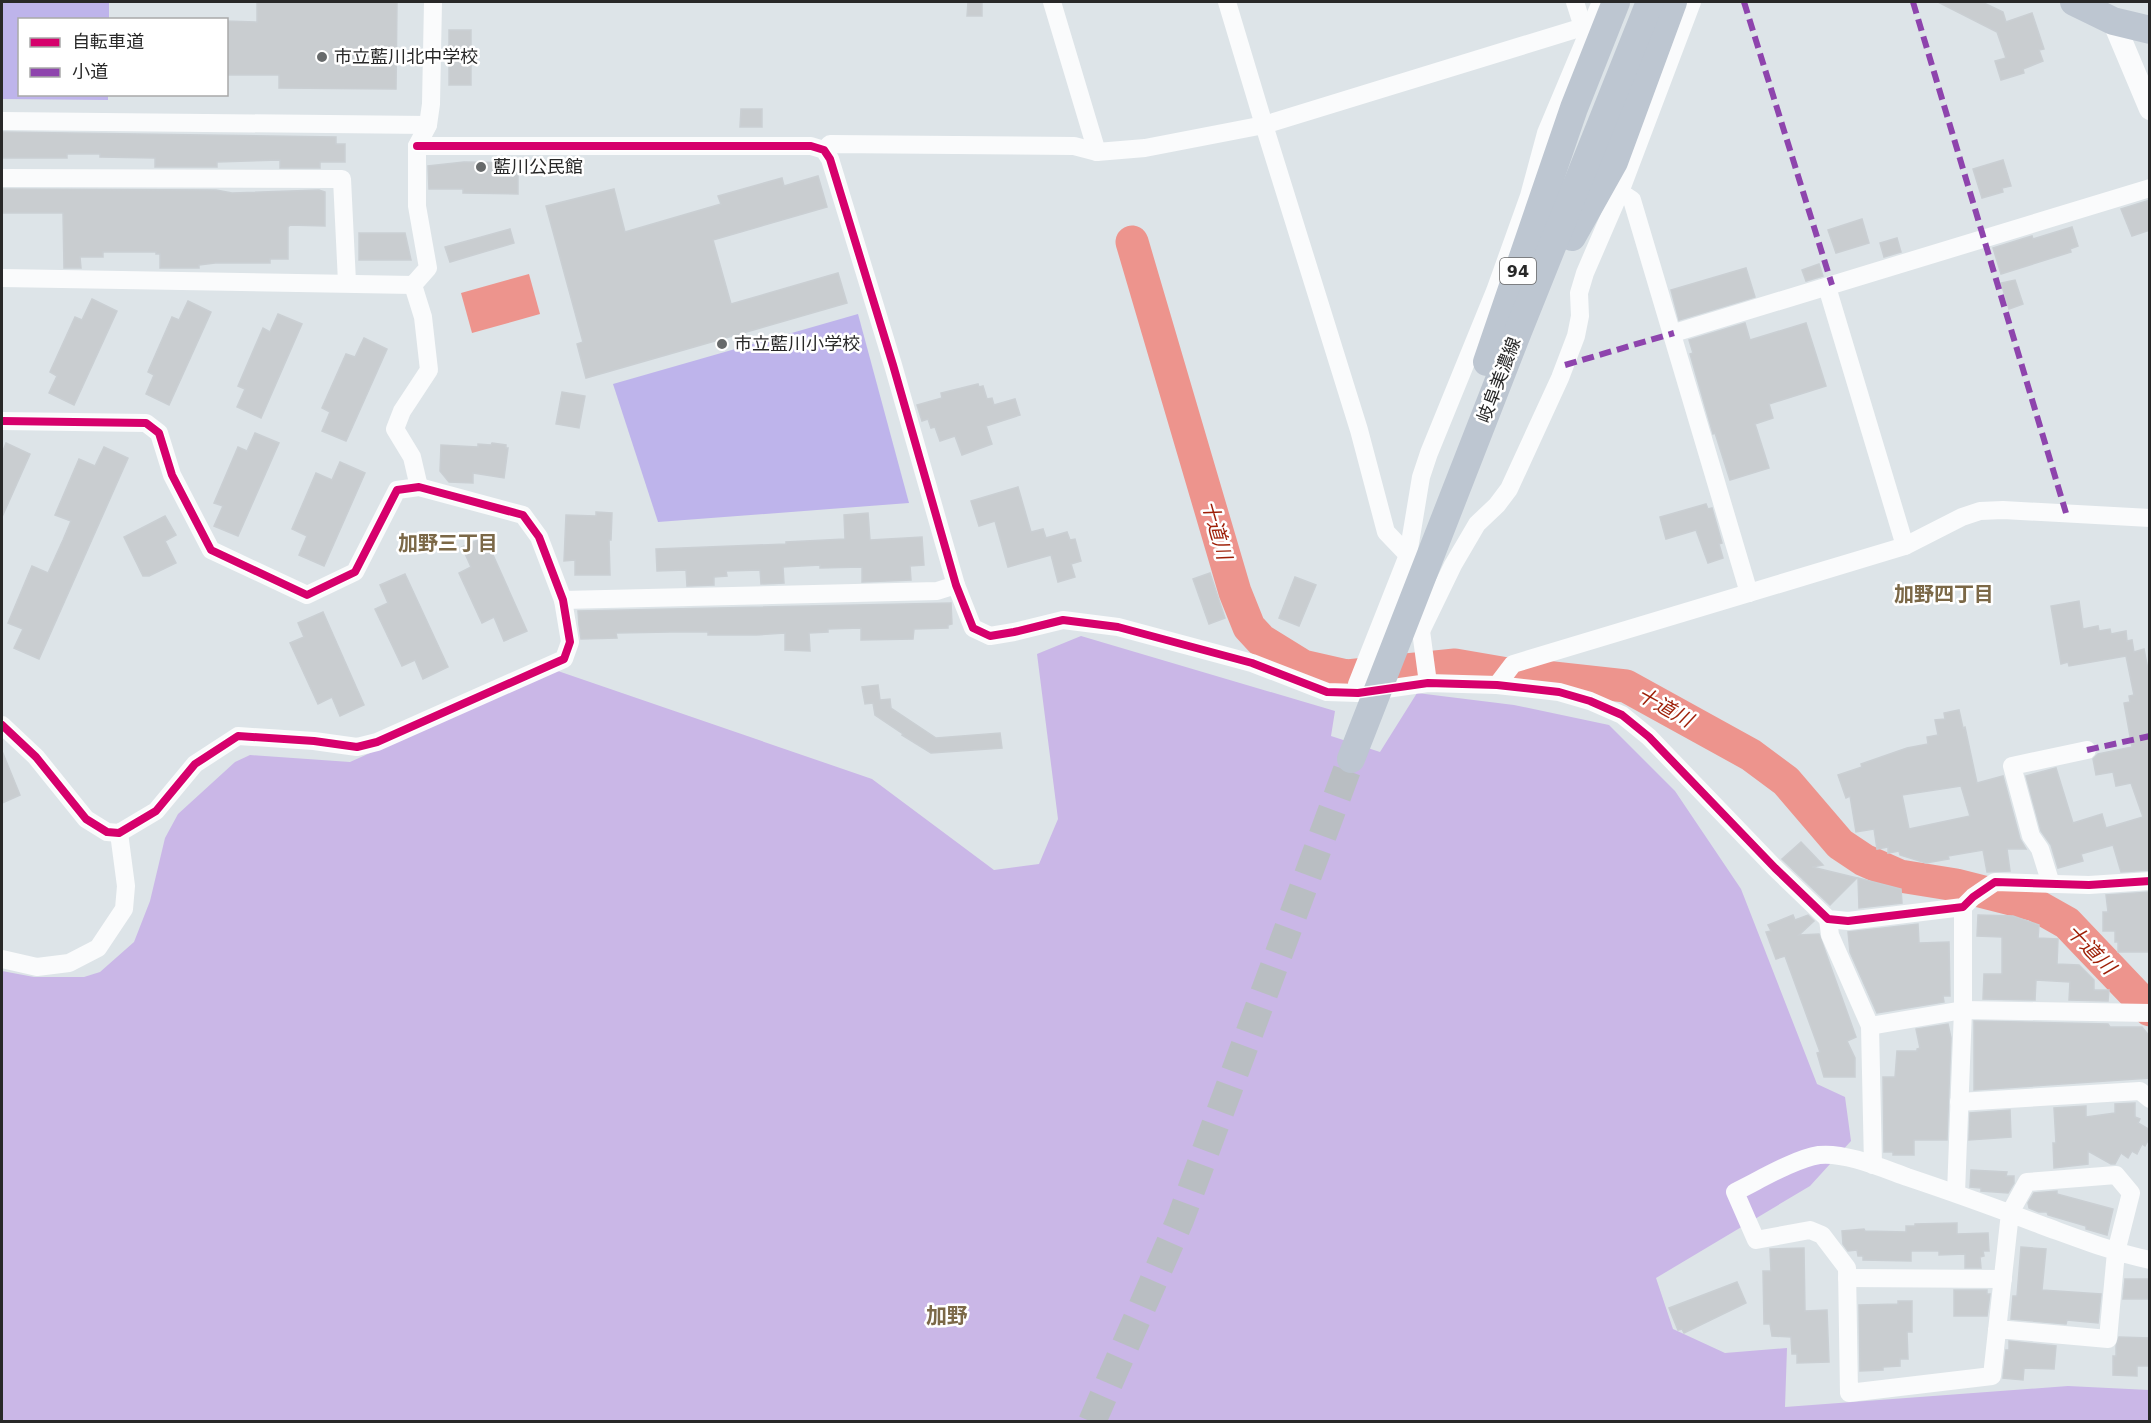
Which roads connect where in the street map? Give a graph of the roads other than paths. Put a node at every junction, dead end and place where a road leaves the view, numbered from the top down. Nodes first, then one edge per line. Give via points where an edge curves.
1 (433, 2) edge
2 (1052, 2) edge
3 (1227, 2) edge
4 (1575, 2) edge
5 (1601, 2) edge
6 (1616, 2) edge
7 (1650, 2) edge
8 (1673, 2) edge
9 (1692, 2) edge
10 (2074, 2) edge
11 (2108, 11) edge
12 (1587, 28) junction
13 (2150, 30) edge
14 (2150, 109) edge
15 (2, 121) edge
16 (428, 125) junction
17 (1264, 125) junction
18 (417, 146) junction
19 (824, 150) junction
20 (1097, 152) junction
21 (2, 178) edge
22 (2150, 188) edge
23 (1620, 192) junction
24 (2, 278) edge
25 (347, 282) junction
26 (412, 285) junction
27 (1827, 287) junction
28 (1674, 333) junction
29 (1515, 339) junction
30 (2, 421) edge
31 (419, 487) junction
32 (2150, 518) edge
33 (1435, 546) junction
34 (1905, 546) junction
35 (1405, 563) junction
36 (956, 585) junction
37 (1749, 593) junction
38 (563, 600) junction
39 (1421, 631) junction
40 (1427, 674) junction
41 (1502, 679) junction
42 (1358, 693) junction
43 (2, 725) edge
44 (2087, 750) dead end
45 (1354, 753) tunnel mouth
46 (119, 832) junction
47 (2150, 881) edge
48 (2051, 884) junction
49 (1968, 902) junction
50 (1828, 919) junction
51 (2, 959) edge
52 (1963, 1011) junction
53 (2143, 1013) edge
54 (1870, 1026) junction
55 (2150, 1099) edge
56 (1959, 1102) junction
57 (1873, 1165) junction
58 (1956, 1193) junction
59 (2010, 1213) junction
60 (2116, 1252) junction
61 (2150, 1260) edge
62 (1847, 1278) junction
63 (2003, 1279) junction
64 (1998, 1329) junction

1 - 16 street
2 - 20 street
3 - 17 street
4 - 12 street
5 - 12 street
6 - 33 main road, 94 via 1574,108 1457,449
7 - 29 main road, 岐阜美濃線 / 94
8 - 29 main road, 94 via 1614,162
9 - 23 street
10 - 11 main road
11 - 13 main road
11 - 14 street
12 - 17 street
12 - 35 street via 1546,133 1529,196 1495,291 1429,453
15 - 16 street
16 - 18 street
17 - 20 street via 1145,148
17 - 35 street via 1359,430 1386,532
18 - 19 street via 811,146
18 - 26 street via 417,206 428,268
19 - 20 street via 830,144 1074,146
19 - 36 street via 834,171 893,365
21 - 25 street via 342,179
22 - 27 street
23 - 28 street via 1632,200
23 - 39 street via 1582,283 1576,336 1560,378 1509,489 1477,524
24 - 25 street
25 - 26 street
26 - 31 street via 423,317 429,370 395,429 412,457
27 - 28 street
27 - 34 street
28 - 37 street
29 - 33 main road, 岐阜美濃線 / 94
30 - 31 street via 146,423 159,433 172,475 211,550 307,595 355,572 397,490
31 - 38 street via 523,515 539,537
32 - 34 street via 1980,511
33 - 45 main road, 岐阜美濃線 / 94
34 - 37 street
35 - 39 street
35 - 42 street via 1357,684
36 - 38 street via 937,591
36 - 42 street via 973,628 990,636 1064,620 1118,627 1252,663 1327,692
37 - 41 street via 1513,664
38 - 46 street via 570,642 564,659 357,747 238,736 195,764 156,811
39 - 40 street
40 - 41 street
40 - 42 street
41 - 50 street via 1590,701 1622,715 1649,737
43 - 46 street via 36,757 86,819 106,832
44 - 48 street via 2012,766 2031,836 2040,849
46 - 51 street via 126,886 124,909 98,948 69,963 37,967
47 - 48 street
48 - 49 street via 1995,882
49 - 50 street via 1848,921
49 - 52 street
50 - 54 street via 1830,934
52 - 53 street
52 - 54 street
52 - 56 street
54 - 57 street
55 - 56 street via 2140,1091
56 - 58 street
57 - 58 street
57 - 62 street via 1836,1155 1818,1155 1735,1192 1756,1240 1810,1230 1822,1235 1847,1268
58 - 59 street
59 - 60 street
59 - 60 street via 2027,1182 2116,1175 2131,1193
59 - 63 street
60 - 61 street
60 - 64 street via 2108,1339
62 - 63 street
62 - 64 street via 1849,1393 1992,1376
63 - 64 street

